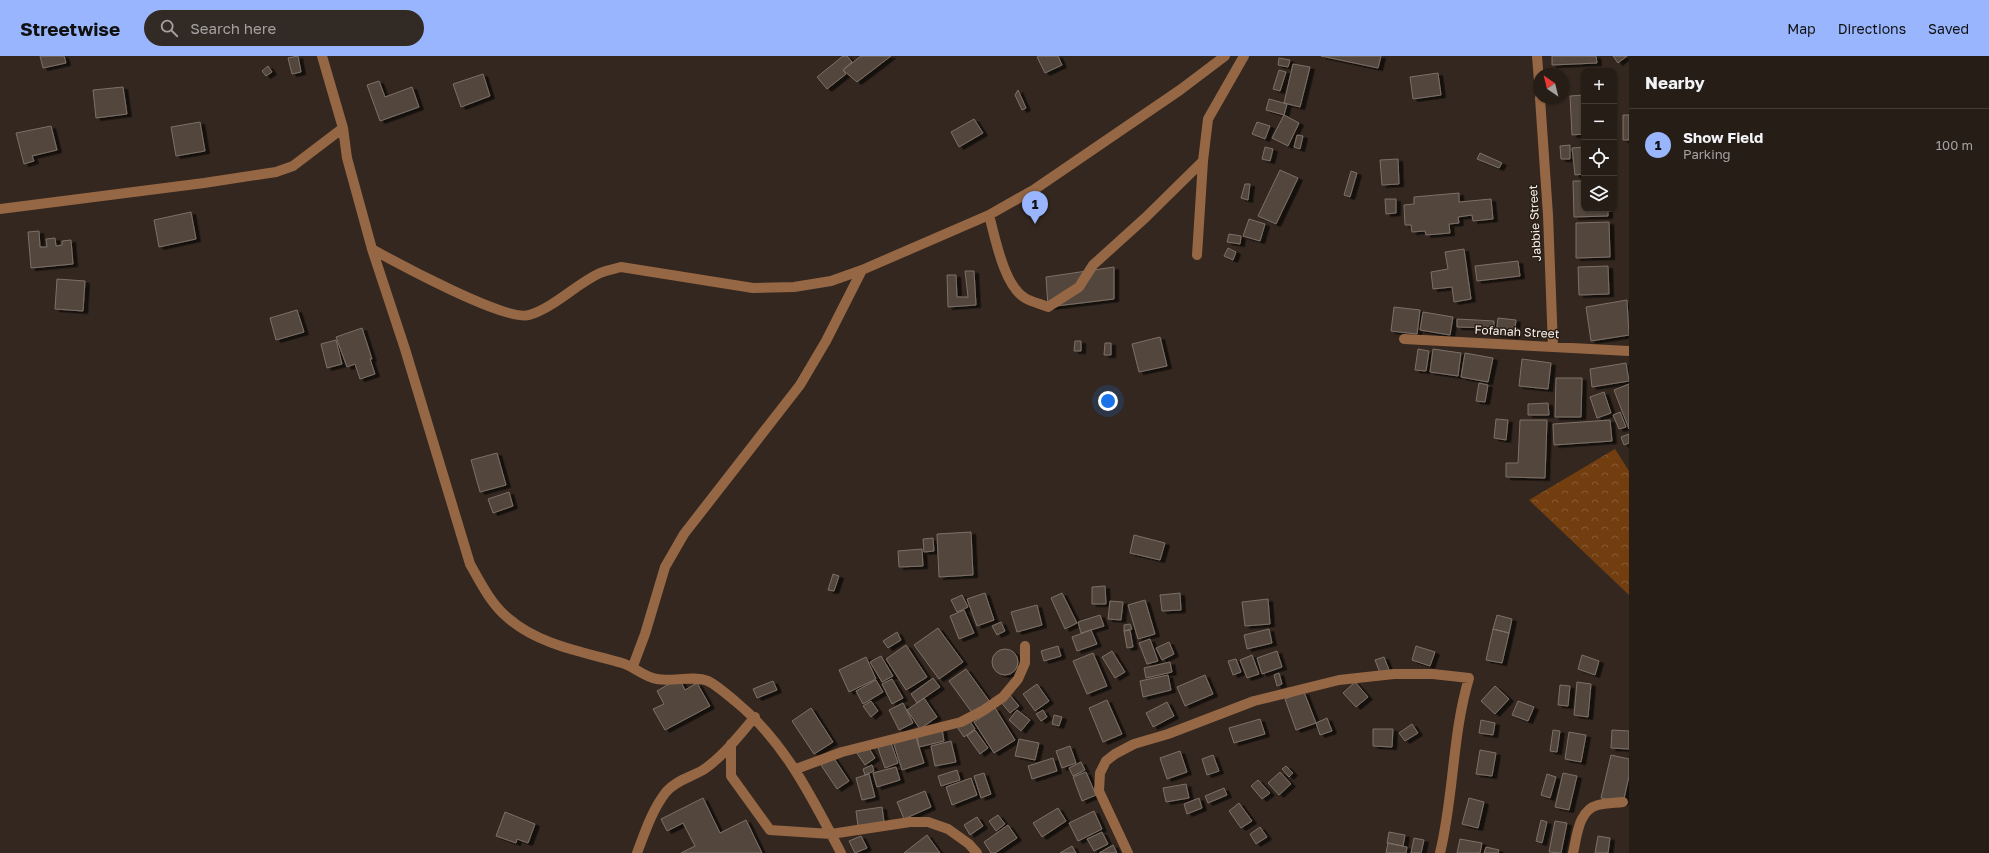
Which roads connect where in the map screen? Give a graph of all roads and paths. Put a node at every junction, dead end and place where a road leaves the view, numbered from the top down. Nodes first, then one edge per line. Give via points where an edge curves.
1 (322, 56) edge
2 (1225, 56) edge
3 (1244, 56) edge
4 (1537, 56) edge
5 (1538, 68) edge
6 (1540, 104) edge
7 (344, 128) junction
8 (1203, 161) junction
9 (0, 210) edge
10 (989, 215) junction
11 (372, 249) junction
12 (1197, 255) dead end
13 (862, 270) junction
14 (1404, 339) dead end
15 (1553, 347) junction
16 (1629, 351) edge
17 (1025, 646) dead end
18 (633, 666) junction
19 (755, 717) junction
20 (731, 744) junction
21 (796, 769) junction
22 (1623, 802) dead end
23 (831, 834) junction
24 (637, 853) edge
25 (841, 853) edge
26 (977, 853) edge
27 (1128, 853) edge
28 (1440, 853) edge
29 (1573, 853) edge

1 - 7 street
2 - 10 street via 1087,154 1035,189
3 - 8 street via 1208,119
4 - 5 street
6 - 15 street, Jabbie Street
7 - 9 street via 293,166 276,172
7 - 11 street via 347,158
8 - 10 street via 1093,265 1079,287 1048,307 1024,297 1010,281
8 - 12 street
10 - 13 street
11 - 13 street via 423,277 464,295 512,314 528,315 601,272 621,267 753,288 794,287 831,281
11 - 18 street via 405,348 470,564 485,590 507,618 533,635 558,645
13 - 18 street via 826,341 800,385 684,534 665,567
14 - 15 street, Fofanah Street
15 - 16 street, Fofanah Street
17 - 21 street via 1025,663 1018,679 1003,697 984,710 961,722 842,752
18 - 19 street via 656,679 707,681
19 - 20 street
19 - 21 street
20 - 23 street via 731,776 770,830
20 - 24 street via 703,770 679,781 667,790 657,805
21 - 23 street
22 - 29 street via 1597,805 1588,810 1581,818
23 - 25 street
23 - 26 street via 910,822 928,822 948,829
27 - 28 street via 1099,791 1100,773 1106,761 1115,754 1134,744 1168,734 1254,701 1339,680 1394,674 1433,674 1468,678 1462,702 1447,825

